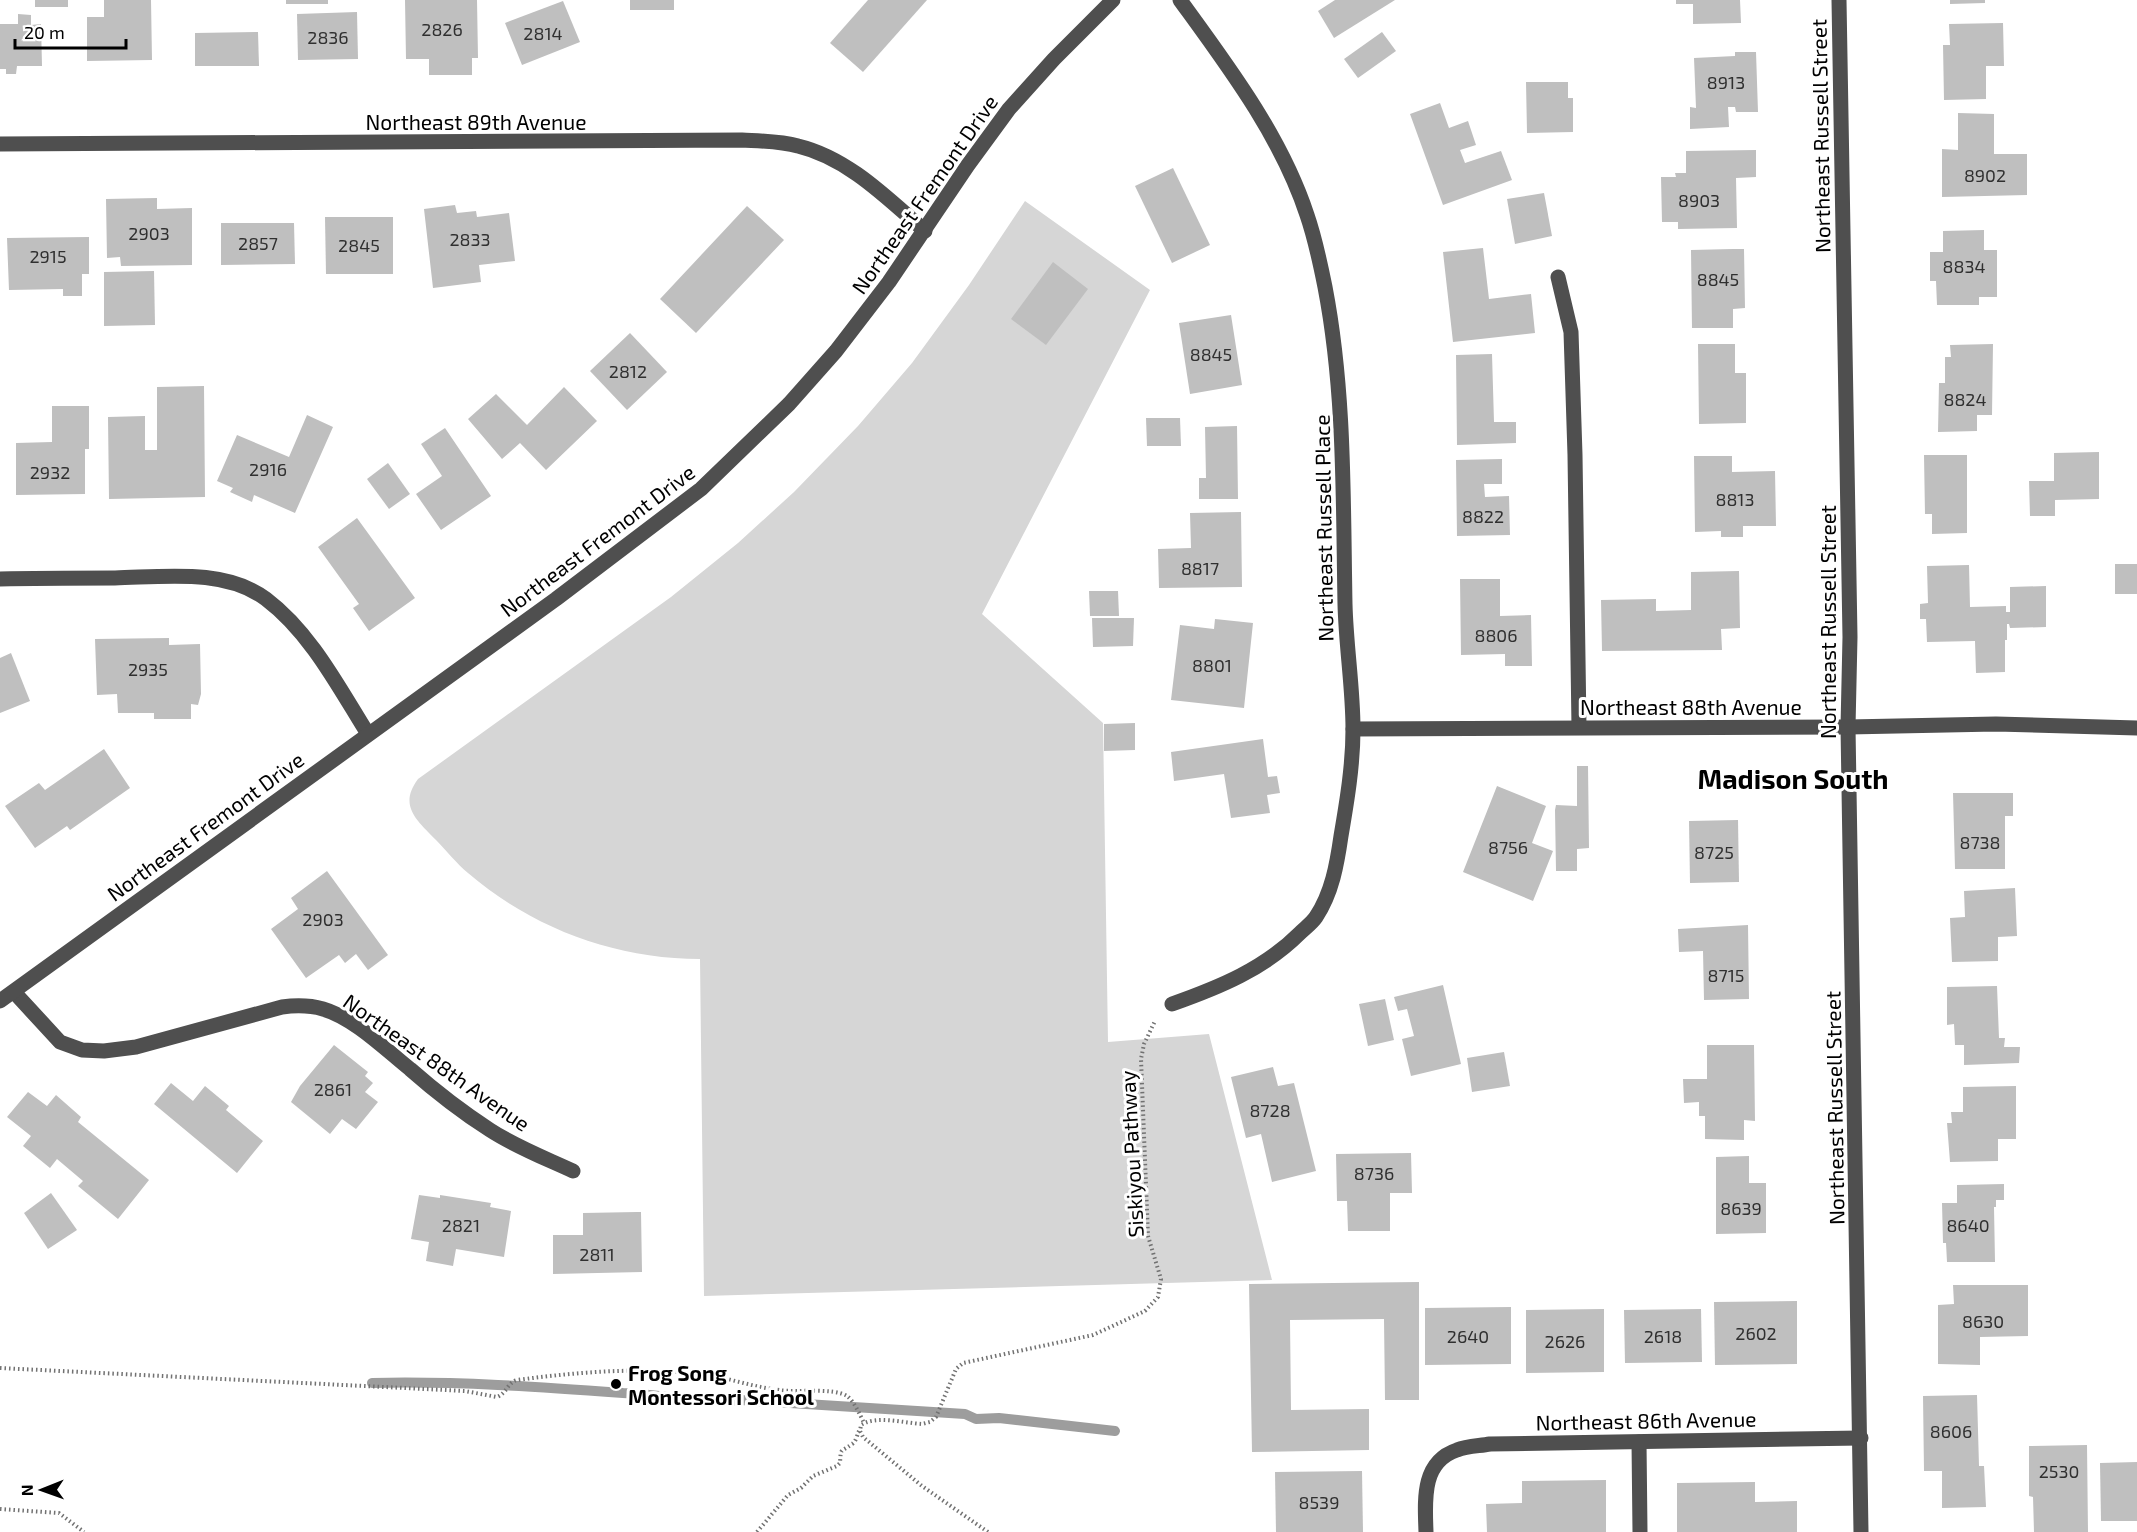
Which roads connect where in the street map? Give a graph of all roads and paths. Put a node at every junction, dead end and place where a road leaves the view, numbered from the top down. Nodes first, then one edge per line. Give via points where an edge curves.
1 (1113, 0) edge
2 (1180, 0) edge
3 (1839, 0) edge
4 (0, 144) edge
5 (925, 231) junction
6 (1558, 277) dead end
7 (0, 579) edge
8 (1848, 727) junction
9 (1579, 728) junction
10 (2137, 728) edge
11 (1353, 729) junction
12 (369, 734) junction
13 (14, 992) junction
14 (0, 1001) edge
15 (1172, 1004) joint
16 (573, 1171) dead end
17 (0, 1368) edge
18 (864, 1423) junction
19 (860, 1431) junction
20 (1860, 1438) junction
21 (1639, 1442) junction
22 (0, 1509) edge
23 (84, 1532) edge
24 (757, 1532) edge
25 (988, 1532) edge
26 (1426, 1532) edge
27 (1640, 1532) edge
28 (1861, 1532) edge

1 - 5 street, Northeast Fremont Drive via 1009,109
2 - 11 street, Northeast Russell Place via 1263,122 1293,178 1319,255 1341,403 1346,638
3 - 8 street, Northeast Russell Street via 1850,637
4 - 5 street, Northeast 89th Avenue via 780,142 801,146 848,168
5 - 12 street, Northeast Fremont Drive via 836,351 789,404 701,489
6 - 9 street via 1571,332
7 - 12 street via 195,577 232,582 252,590 292,622
8 - 9 street, Northeast 88th Avenue
8 - 10 street, Northeast 88th Avenue via 1995,724
8 - 20 street, Northeast Russell Street
9 - 11 street, Northeast 88th Avenue
11 - 15 street, Northeast Russell Place via 1336,867 1328,895 1315,918 1275,956 1247,974
12 - 13 street, Northeast Fremont Drive
13 - 14 street, Northeast Fremont Drive
13 - 16 street, Northeast 88th Avenue via 60,1042 82,1050 136,1047 282,1006 325,1009 346,1019 491,1131
15 - 18 path, Siskiyou Pathway via 1160,1013 1150,1029 1141,1059 1148,1236 1161,1279 1158,1297 1145,1311 1094,1335 963,1363 956,1369 936,1417 930,1422
17 - 18 path via 465,1391 497,1397 514,1380 588,1371 662,1371 718,1377 762,1388 838,1393 849,1397
18 - 19 path
19 - 24 path via 852,1444 841,1450 837,1466 813,1476 788,1495
19 - 25 path via 922,1486
20 - 21 street, Northeast 86th Avenue
20 - 28 street, Northeast Russell Street
21 - 26 street, Northeast 86th Avenue via 1490,1444 1456,1450 1436,1462 1427,1479
21 - 27 street
22 - 23 path via 59,1512

